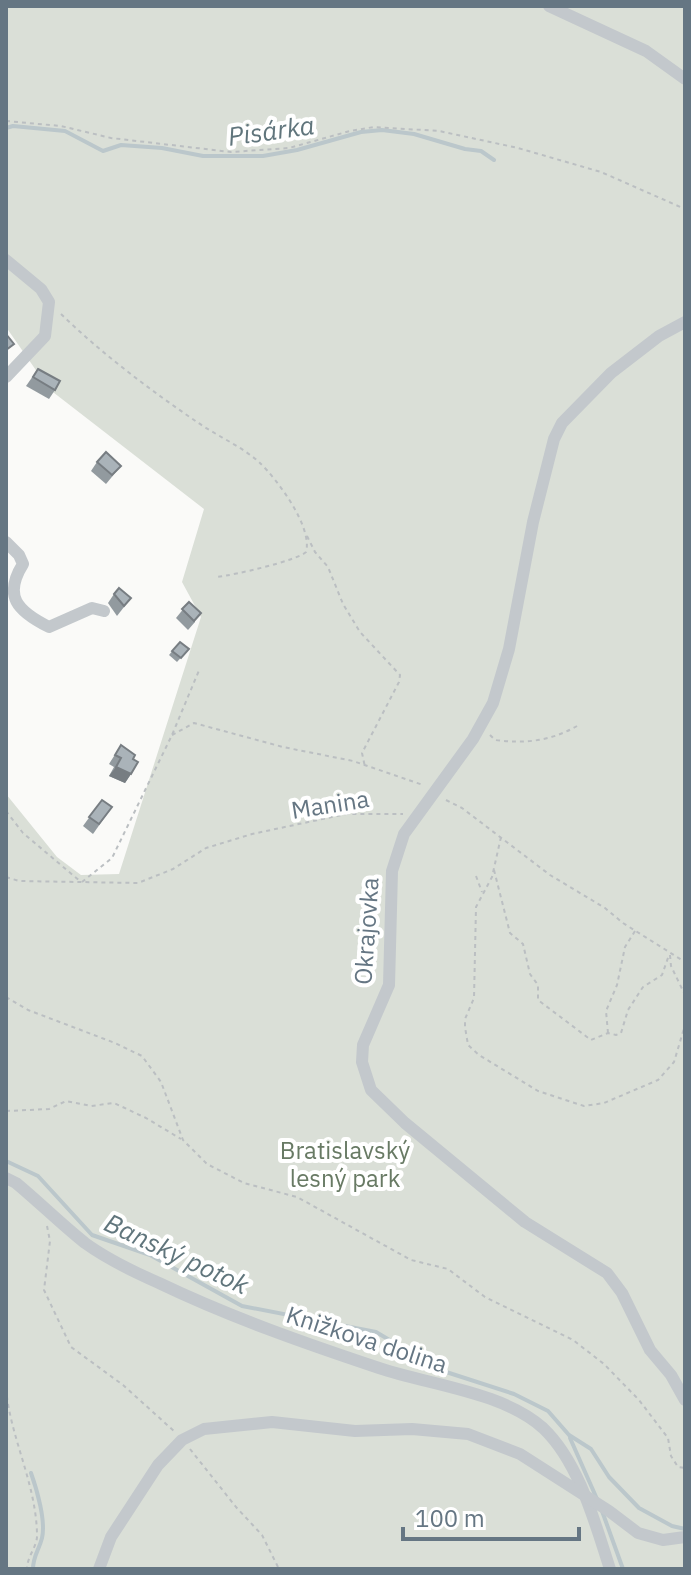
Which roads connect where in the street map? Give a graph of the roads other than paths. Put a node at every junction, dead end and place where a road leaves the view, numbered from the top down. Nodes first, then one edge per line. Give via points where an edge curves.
1 (549, 6) edge
2 (685, 79) edge
3 (6, 260) edge
4 (685, 322) edge
5 (6, 377) edge
6 (6, 542) edge
7 (104, 611) dead end
8 (6, 1178) edge
9 (685, 1400) edge
10 (583, 1495) junction
11 (685, 1537) edge
12 (99, 1569) edge
13 (610, 1569) edge

1 - 2 street via 646,51
3 - 5 street via 49,302 45,336
4 - 9 street, Okrajovka via 611,373 562,423 554,439 504,669 485,719 404,834 392,871 389,985 363,1045 362,1062 365,1079 380,1101 405,1123 525,1222 607,1273
6 - 7 street via 23,564 12,592 37,621 49,627 92,608
8 - 10 street, Knižkova dolina via 86,1244 187,1297 261,1328 517,1409 561,1449
10 - 11 street via 638,1533 663,1540
10 - 12 street via 520,1454 468,1434 272,1422 204,1429 182,1440 158,1465 111,1537
10 - 13 street, Knižkova dolina

